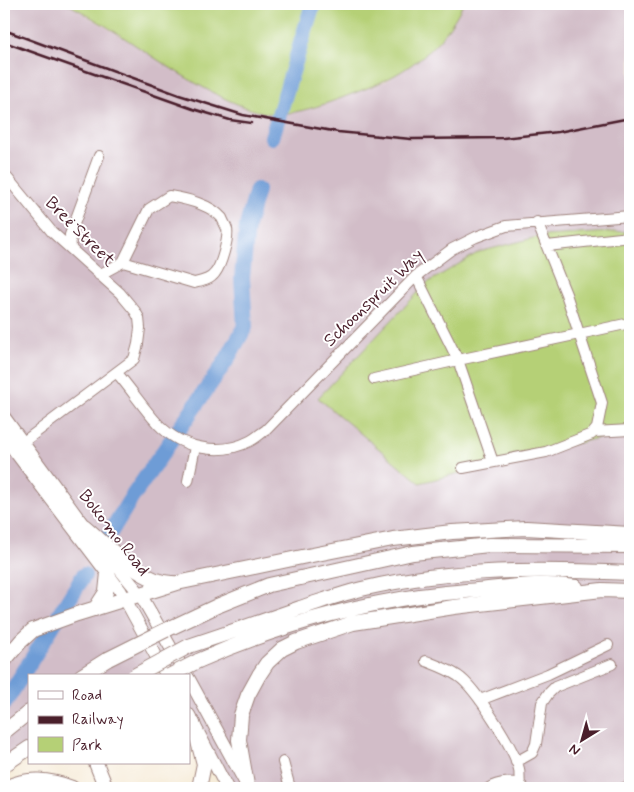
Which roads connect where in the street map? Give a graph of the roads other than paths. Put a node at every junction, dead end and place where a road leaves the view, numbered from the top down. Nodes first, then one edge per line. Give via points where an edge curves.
1 (99, 156) dead end
2 (4, 174) edge
3 (630, 216) edge
4 (537, 222) junction
5 (630, 237) edge
6 (547, 246) junction
7 (71, 248) junction
8 (122, 262) junction
9 (99, 276) junction
10 (416, 276) junction
11 (630, 324) edge
12 (579, 334) junction
13 (458, 360) junction
14 (117, 373) junction
15 (374, 379) dead end
16 (4, 417) edge
17 (630, 430) edge
18 (594, 432) junction
19 (4, 437) edge
20 (19, 446) junction
21 (195, 447) junction
22 (493, 462) junction
23 (463, 468) dead end
24 (188, 481) dead end
25 (84, 526) junction
26 (630, 534) edge
27 (630, 546) edge
28 (108, 572) junction
29 (630, 573) edge
30 (177, 583) junction
31 (602, 590) junction
32 (630, 590) edge
33 (140, 594) junction
34 (126, 599) junction
35 (95, 609) junction
36 (608, 646) dead end
37 (4, 661) edge
38 (426, 661) dead end
39 (612, 664) dead end
40 (85, 674) edge
41 (138, 674) edge
42 (167, 674) edge
43 (172, 674) edge
44 (186, 674) edge
45 (190, 681) edge
46 (480, 700) junction
47 (28, 713) edge
48 (191, 719) edge
49 (4, 732) edge
50 (28, 749) edge
51 (283, 762) dead end
52 (516, 762) junction
53 (96, 764) edge
54 (4, 765) edge
55 (522, 786) edge
56 (630, 786) edge
57 (248, 787) edge
58 (5, 788) edge
59 (72, 788) edge
60 (106, 788) edge
61 (199, 788) edge
62 (227, 788) edge
63 (290, 788) edge
64 (489, 788) edge
65 (624, 788) edge

1 - 7 street via 70,235
2 - 7 street, Breë Street via 52,232
3 - 4 street, Schoonspruit Way
4 - 6 street
4 - 10 street, Schoonspruit Way via 506,226 476,237 452,249
5 - 6 street
6 - 12 street
7 - 9 street, Breë Street
8 - 8 street via 149,209 169,196 205,206 221,218 227,229 226,246 215,273 205,281 194,283
8 - 9 street
9 - 14 street, Breë Street via 120,293 139,318 134,359
10 - 13 street
10 - 21 street, Schoonspruit Way via 266,430 235,446
11 - 12 street
12 - 13 street
12 - 18 street via 602,403
13 - 15 street
13 - 22 street
14 - 20 street
14 - 21 street, Schoonspruit Way via 160,426
16 - 20 main road, Bokomo Road
17 - 18 street
18 - 22 street via 546,452
19 - 20 main road, Bokomo Road
20 - 25 main road, Bokomo Road
20 - 28 main road, Bokomo Road
21 - 24 street
22 - 23 street
25 - 30 highway via 135,569 162,582
25 - 33 main road, Bokomo Road
26 - 30 highway via 526,528 452,532 393,539
27 - 40 highway, bridge via 489,546 413,553 269,585 166,630
28 - 34 main road, Bokomo Road
28 - 35 highway via 106,592
29 - 41 highway, bridge via 488,571 440,575 365,588 189,646
30 - 33 highway
31 - 32 highway
31 - 43 highway, bridge via 517,586 421,596 359,608 232,646
31 - 57 highway via 353,622 282,649 258,675 241,715 239,740
33 - 34 highway
33 - 44 main road, Bokomo Road
34 - 35 highway
34 - 42 main road, Bokomo Road
35 - 37 highway via 34,630
36 - 46 street
38 - 46 street via 458,676
39 - 52 street via 555,687 548,694 542,703 532,753
45 - 57 main road, Bokomo Road
46 - 52 street
47 - 49 highway
48 - 61 highway via 204,764
48 - 62 main road
50 - 54 highway
51 - 63 street
52 - 55 street
53 - 60 highway
55 - 64 street via 507,782
56 - 65 street
58 - 59 highway via 27,780 44,780

